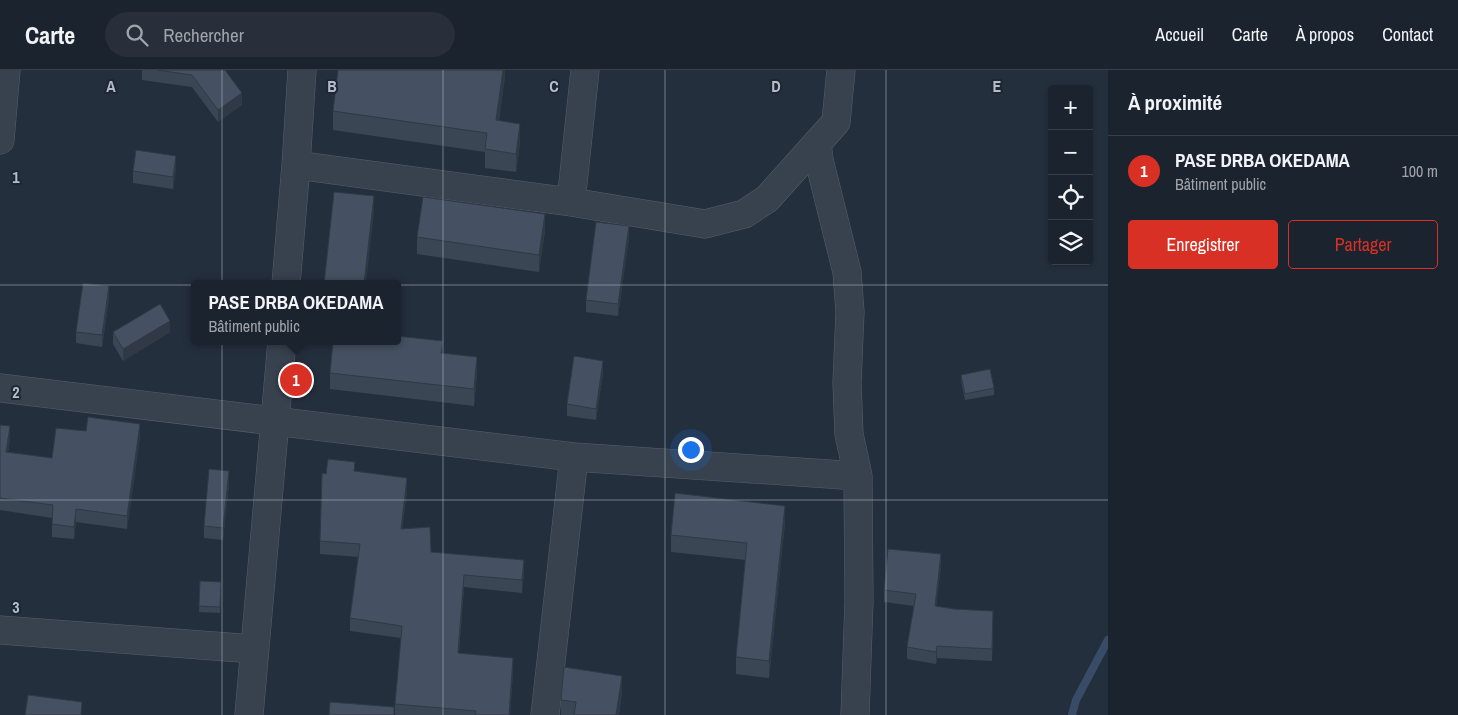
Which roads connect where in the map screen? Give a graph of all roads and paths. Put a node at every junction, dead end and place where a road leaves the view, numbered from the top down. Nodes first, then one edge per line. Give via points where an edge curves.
1 (6, 70) edge
2 (302, 70) edge
3 (585, 70) edge
4 (841, 70) edge
5 (0, 140) edge
6 (817, 143) junction
7 (296, 165) junction
8 (571, 202) junction
9 (286, 280) edge
10 (282, 345) edge
11 (0, 388) edge
12 (275, 421) junction
13 (574, 457) junction
14 (858, 476) junction
15 (0, 630) edge
16 (254, 649) junction
17 (249, 715) edge
18 (545, 715) edge
19 (855, 715) edge

1 - 5 street
2 - 7 street
3 - 8 street
4 - 6 street via 836,122
6 - 8 street via 767,199 744,214 705,224
6 - 14 street via 848,272 850,312 846,383 849,434
7 - 8 street
7 - 9 street
10 - 12 street
11 - 12 street
12 - 13 street
12 - 16 street
13 - 14 street
13 - 18 street
14 - 19 street via 859,601
15 - 16 street
16 - 17 street

